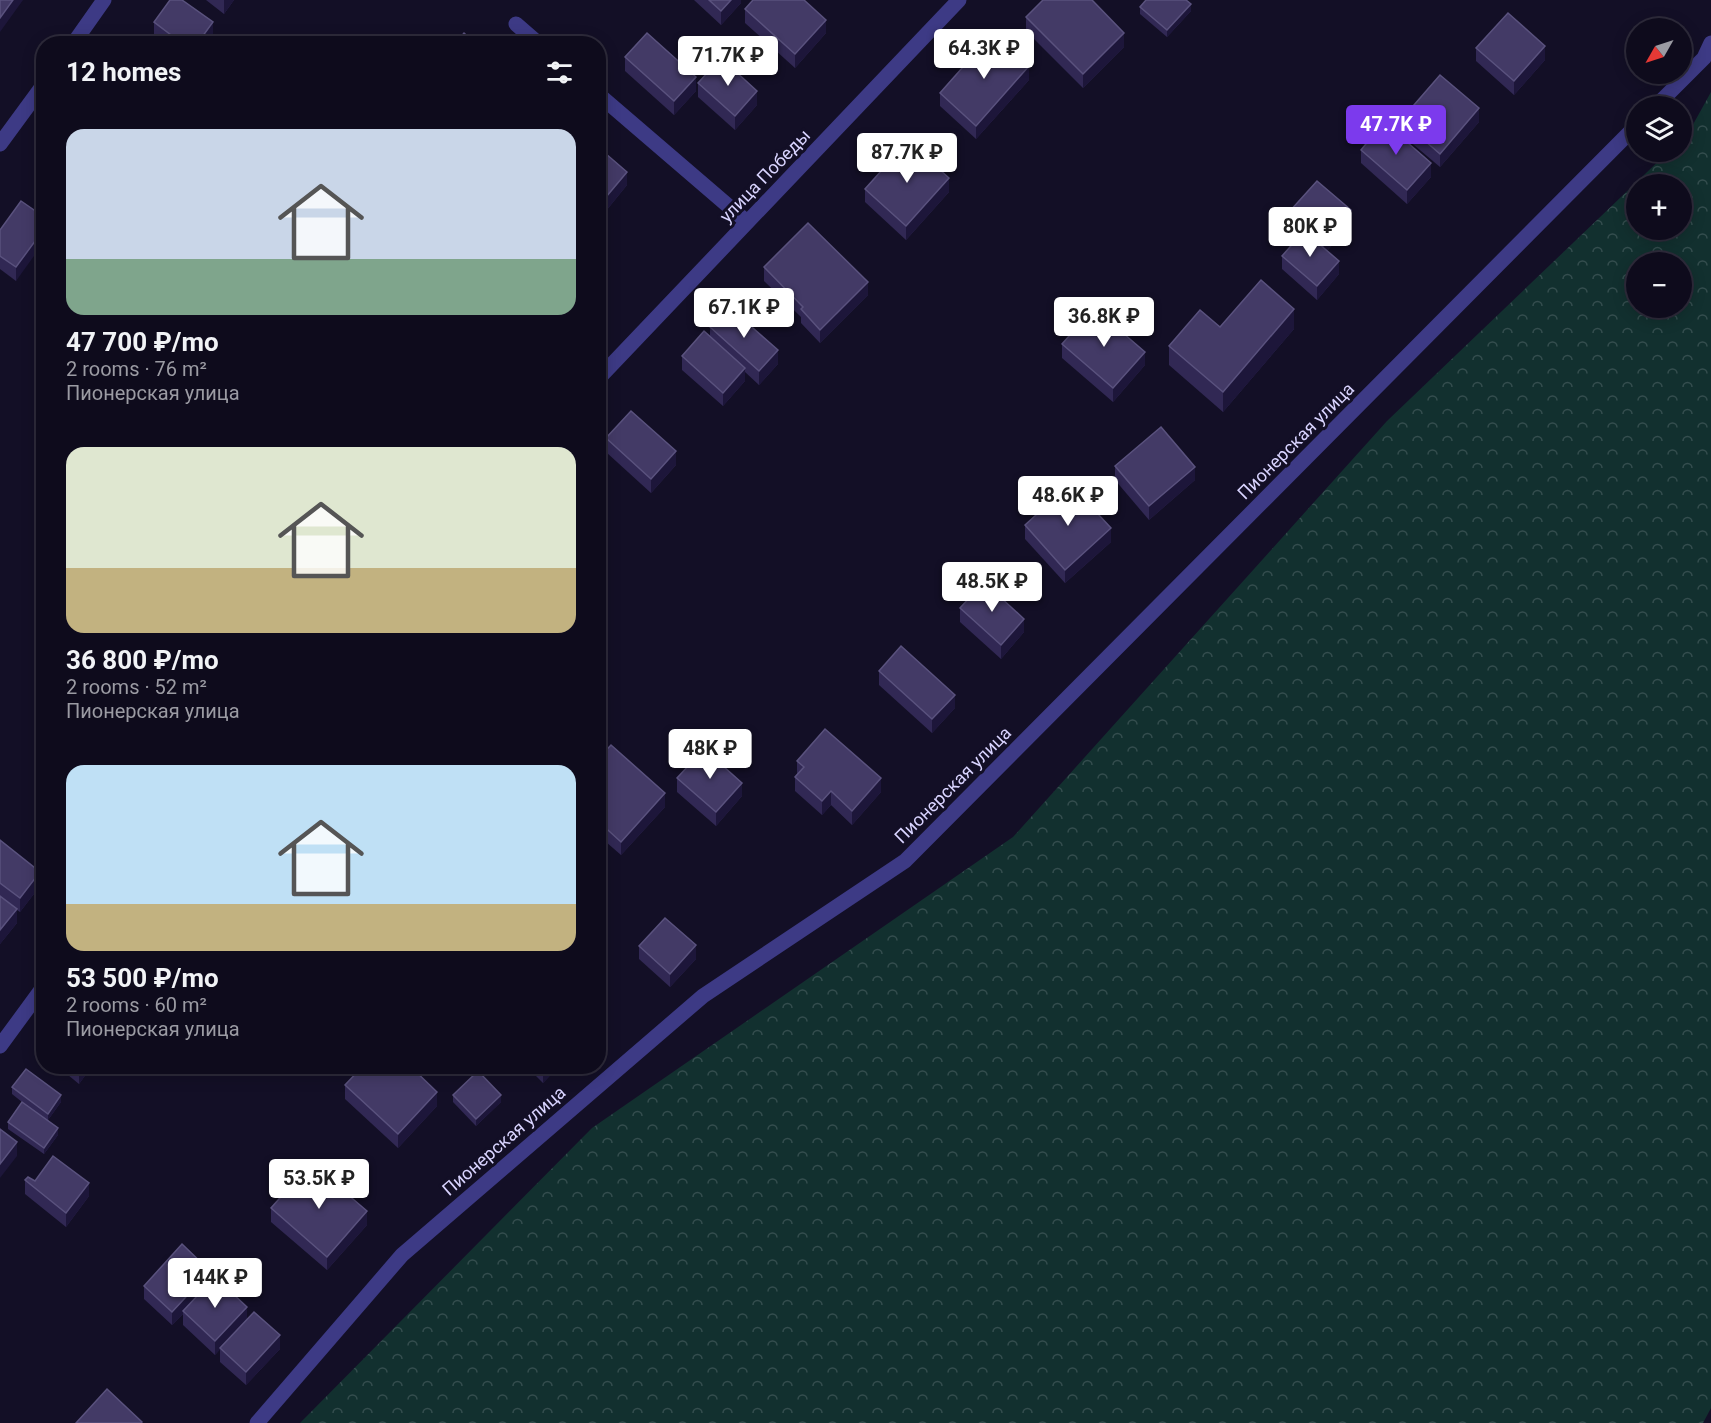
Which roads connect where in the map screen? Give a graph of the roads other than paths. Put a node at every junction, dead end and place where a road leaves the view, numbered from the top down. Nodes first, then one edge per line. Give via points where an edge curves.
1 (104, 0) edge
2 (960, 0) edge
3 (516, 24) dead end
4 (79, 36) edge
5 (530, 36) edge
6 (1711, 43) edge
7 (36, 95) edge
8 (1666, 96) edge
9 (606, 101) edge
10 (1626, 136) edge
11 (0, 144) edge
12 (747, 222) junction
13 (606, 372) edge
14 (36, 997) edge
15 (0, 1046) edge
16 (257, 1423) edge

1 - 4 street
2 - 12 street, улица Победы
3 - 5 street
6 - 8 street via 1704,58
7 - 11 street
9 - 12 street
10 - 16 street, Пионерская улица via 905,861 703,996 402,1255
12 - 13 street, улица Победы
14 - 15 street

